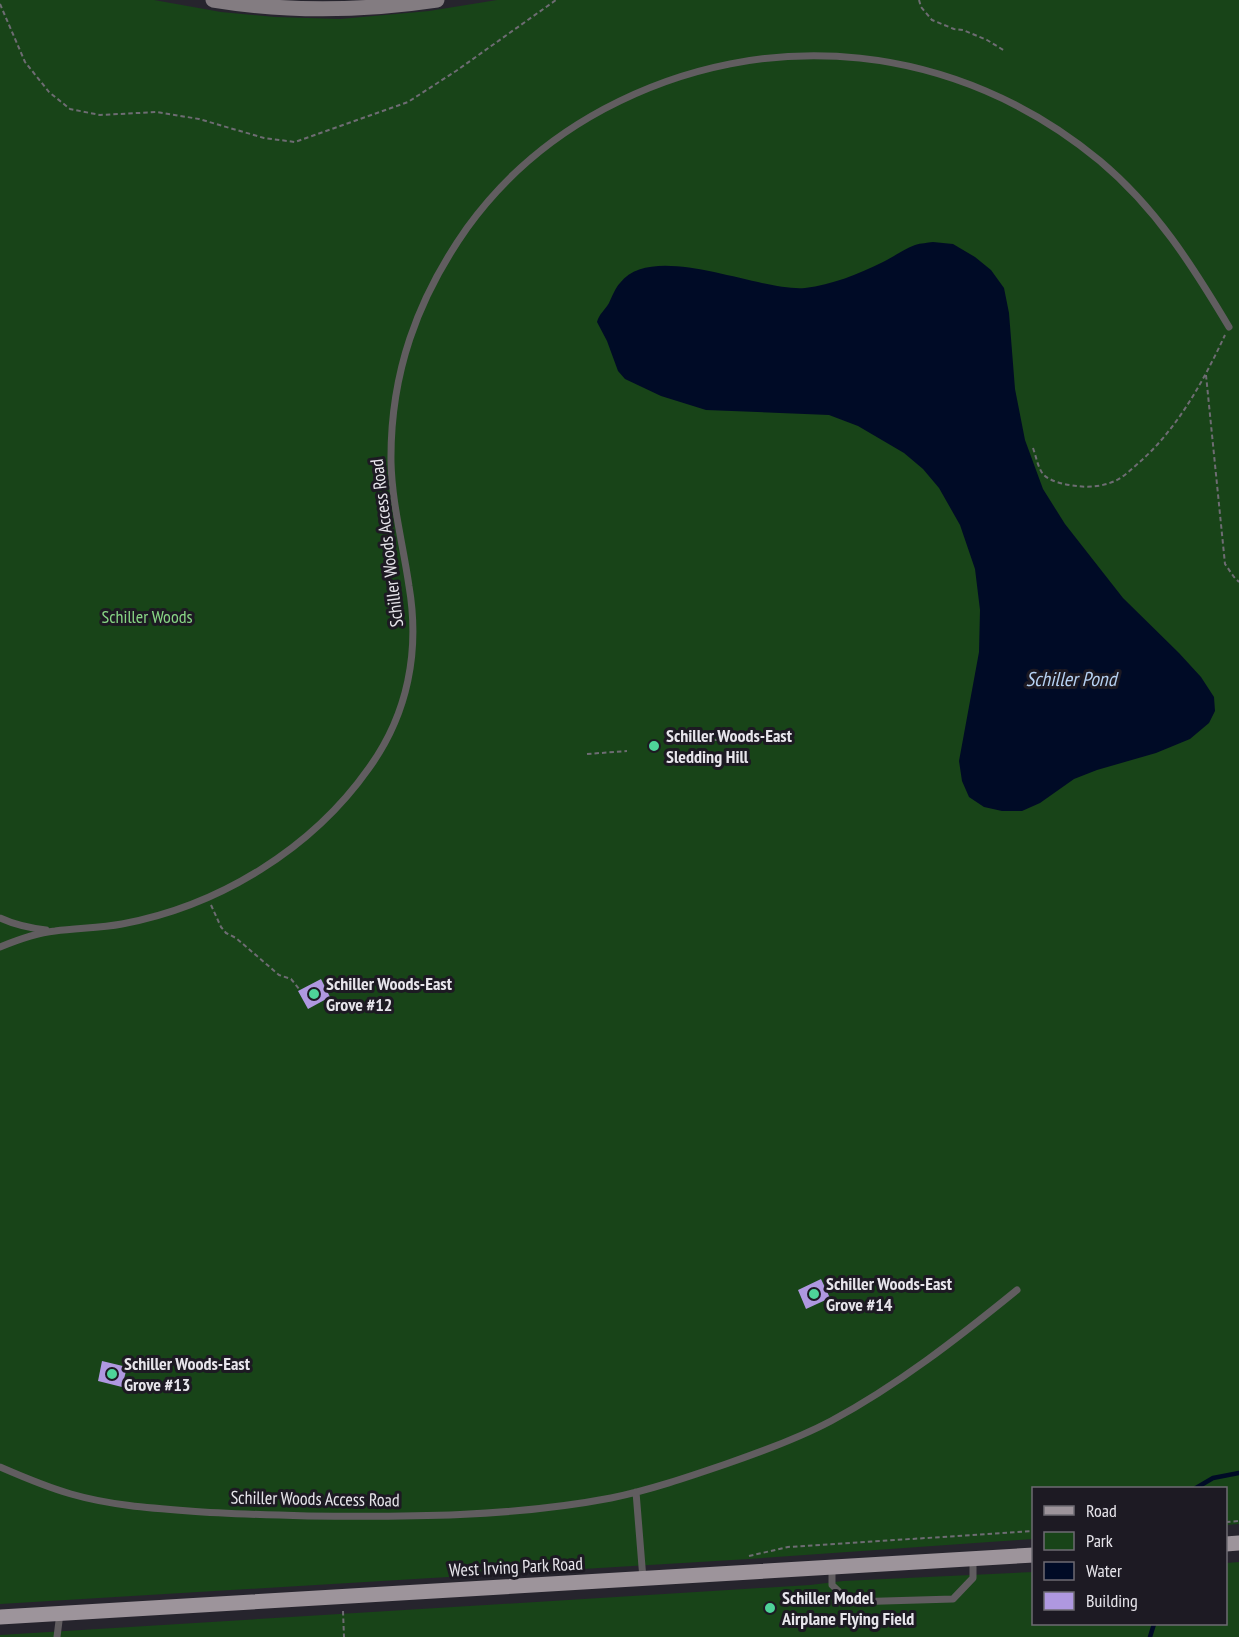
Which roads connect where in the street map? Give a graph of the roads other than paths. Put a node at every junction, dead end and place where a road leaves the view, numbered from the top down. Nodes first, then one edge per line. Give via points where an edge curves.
1 (213, 0) edge
2 (437, 0) edge
3 (1229, 327) road end
4 (0, 918) edge
5 (51, 931) junction
6 (0, 947) edge
7 (1017, 1290) dead end
8 (0, 1467) edge
9 (636, 1492) junction
10 (1032, 1555) edge
11 (973, 1559) junction
12 (832, 1567) junction
13 (643, 1579) junction
14 (60, 1613) junction
15 (0, 1617) edge
16 (57, 1637) edge

1 - 2 main road via 339,8
3 - 5 lane, Schiller Woods Access Road via 1167,230 1116,175 1040,118 971,84 874,59 769,58 677,77 623,99 547,146 488,201 459,240 423,302 396,393 391,463 396,517 410,588 414,644 402,706 385,744 361,779 307,835 232,886 147,919
4 - 5 lane, Schiller Woods Access Road
5 - 6 lane, Schiller Woods Access Road
7 - 9 lane, Schiller Woods Access Road via 928,1360 831,1421 738,1460
8 - 9 lane, Schiller Woods Access Road via 45,1486 100,1501 235,1514 407,1516 502,1512
9 - 13 lane
10 - 11 main road, West Irving Park Road
11 - 12 main road, West Irving Park Road
11 - 12 lane via 973,1578 953,1599 850,1602 832,1585
12 - 13 main road, West Irving Park Road
13 - 14 main road, West Irving Park Road
14 - 15 main road, West Irving Park Road
14 - 16 lane

